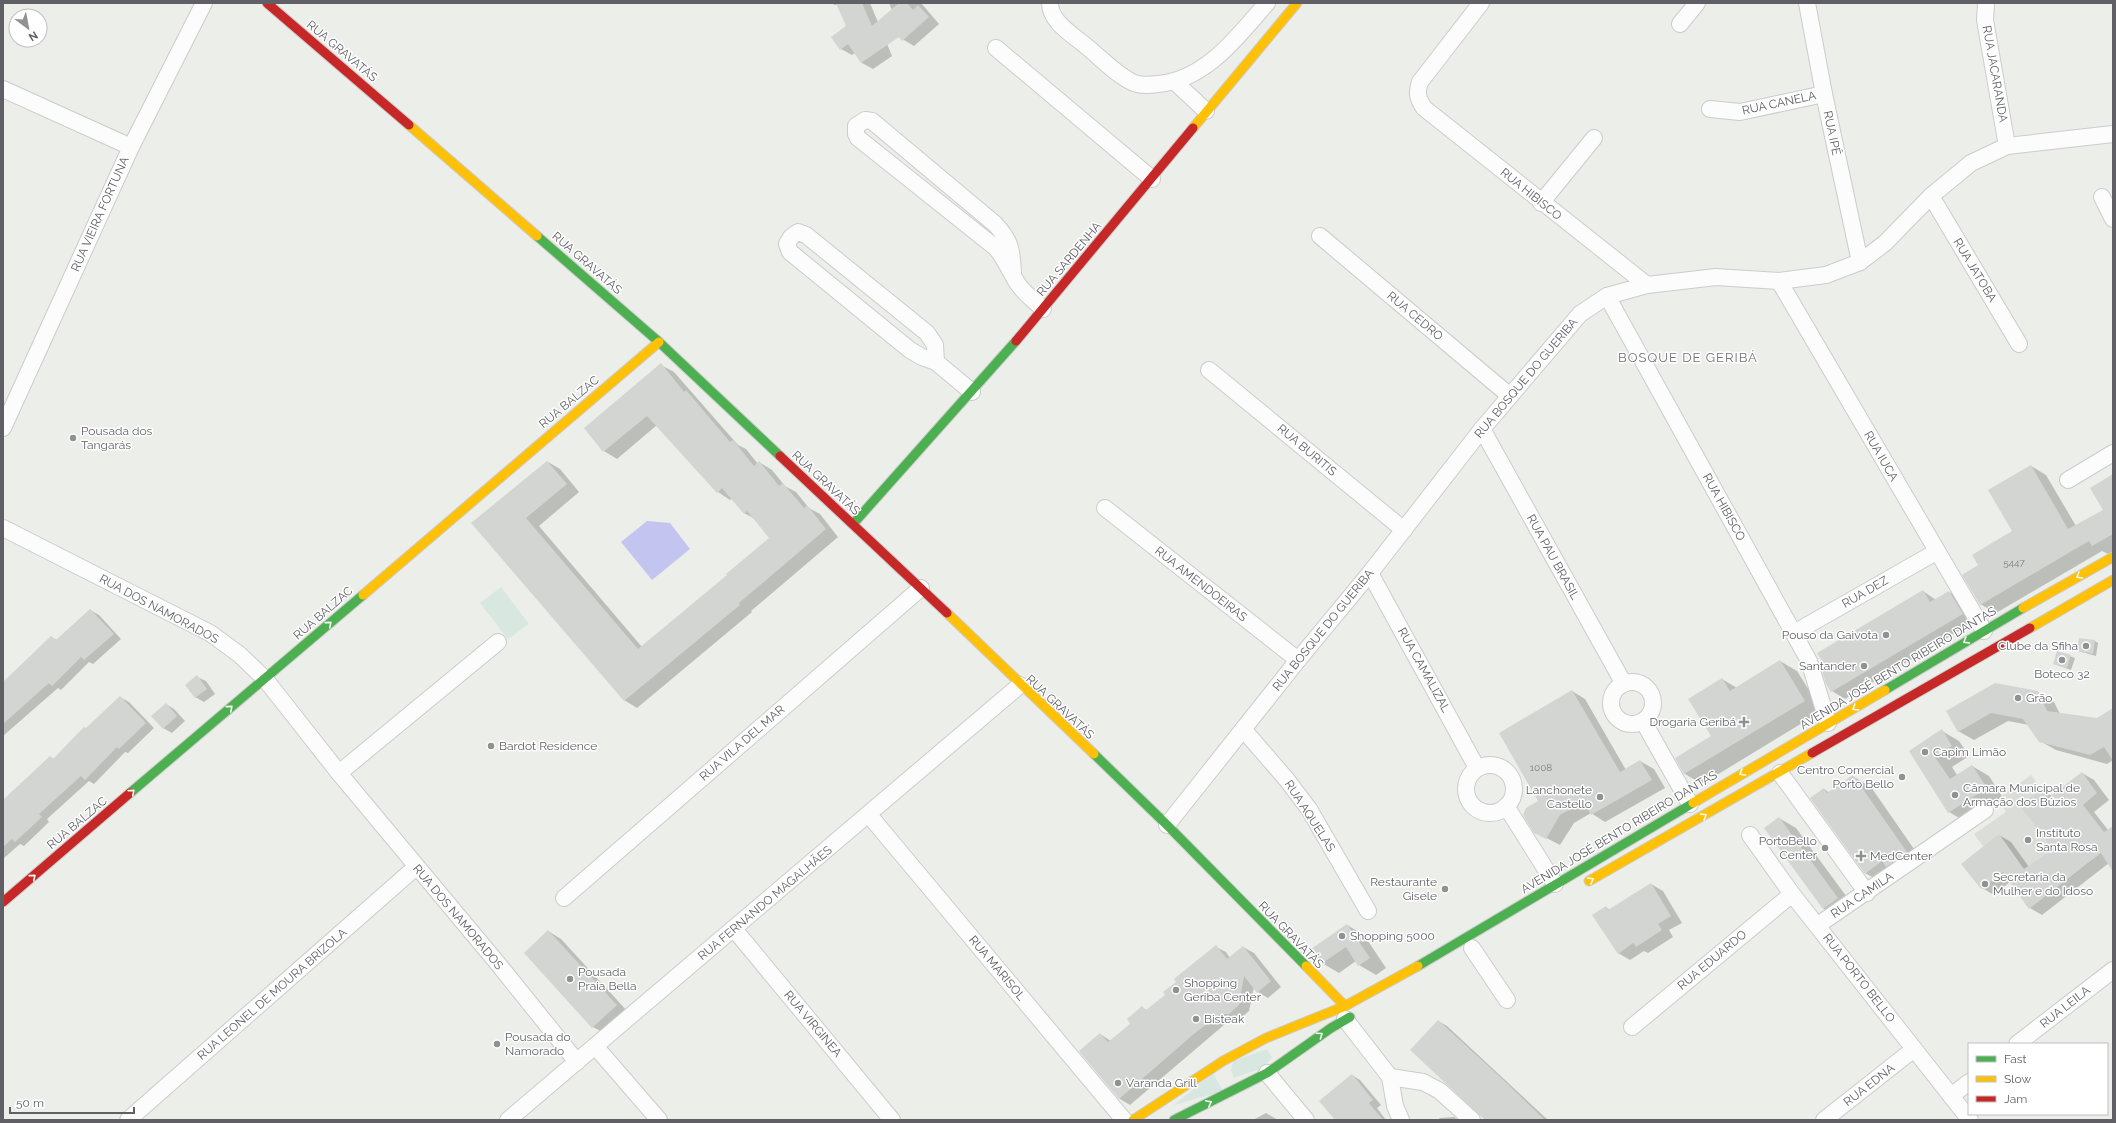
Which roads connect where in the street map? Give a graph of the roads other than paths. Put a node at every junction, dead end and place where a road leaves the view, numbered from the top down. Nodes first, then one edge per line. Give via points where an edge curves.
1 (204, 3) edge
2 (267, 3) edge
3 (1050, 3) edge
4 (1267, 3) edge
5 (1297, 3) edge
6 (1481, 3) edge
7 (1697, 3) edge
8 (1807, 3) edge
9 (1986, 3) edge
10 (1680, 24) dead end
11 (996, 48) dead end
12 (1175, 82) junction
13 (3, 90) edge
14 (1824, 94) junction
15 (1710, 109) dead end
16 (1206, 111) junction
17 (2113, 134) edge
18 (1594, 138) dead end
19 (2007, 146) junction
20 (131, 147) junction
21 (1152, 179) junction
22 (1931, 196) junction
23 (2102, 197) dead end
24 (1541, 203) junction
25 (2113, 219) edge
26 (1320, 236) dead end
27 (1860, 262) junction
28 (1013, 273) junction
29 (1779, 281) junction
30 (1647, 285) junction
31 (1607, 296) junction
32 (1043, 309) junction
33 (659, 342) junction
34 (2019, 344) dead end
35 (936, 362) junction
36 (1210, 370) dead end
37 (972, 392) junction
38 (1510, 396) junction
39 (3, 428) edge
40 (1482, 429) junction
41 (2113, 453) edge
42 (2068, 480) dead end
43 (1105, 508) dead end
44 (853, 524) junction
45 (3, 528) edge
46 (1404, 530) junction
47 (1936, 552) junction
48 (2113, 557) edge
49 (1370, 573) junction
50 (2113, 580) edge
51 (921, 588) junction
52 (1984, 631) junction
53 (1794, 632) junction
54 (498, 642) dead end
55 (1298, 660) junction
56 (265, 679) junction
57 (1624, 684) junction
58 (1020, 685) junction
59 (1643, 721) junction
60 (1828, 723) junction
61 (1243, 729) junction
62 (1477, 768) junction
63 (1780, 772) junction
64 (339, 773) junction
65 (1690, 804) junction
66 (1506, 806) junction
67 (1985, 810) dead end
68 (869, 815) junction
69 (1167, 825) junction
70 (1750, 835) dead end
71 (416, 867) junction
72 (1555, 884) junction
73 (1583, 884) dead end
74 (1867, 893) junction
75 (1792, 894) junction
76 (564, 898) dead end
77 (3, 902) edge
78 (1368, 911) dead end
79 (1818, 925) junction
80 (734, 929) junction
81 (1471, 948) dead end
82 (2113, 970) edge
83 (1507, 1000) dead end
84 (1349, 1013) junction
85 (1632, 1027) dead end
86 (1266, 1038) junction
87 (2018, 1043) edge
88 (596, 1046) junction
89 (1914, 1049) junction
90 (1224, 1061) junction
91 (577, 1062) junction
92 (1280, 1064) junction
93 (1222, 1072) dead end
94 (1267, 1073) junction
95 (1390, 1077) junction
96 (1968, 1083) edge
97 (1951, 1096) junction
98 (128, 1120) edge
99 (508, 1120) edge
100 (659, 1120) edge
101 (892, 1120) edge
102 (1124, 1120) edge
103 (1133, 1120) edge
104 (1174, 1120) edge
105 (1306, 1120) edge
106 (1401, 1120) edge
107 (1472, 1120) edge
108 (1824, 1120) edge
109 (1970, 1120) edge

1 - 20 street, RUA VIEIRA FORTUNA
2 - 33 street, RUA GRAVATÁS
3 - 12 street via 1056,19 1122,76 1135,83 1148,85
4 - 12 street via 1235,40 1214,59
5 - 16 street, RUA SARDENHA
6 - 24 street, RUA HIBISCO via 1420,82 1418,99 1424,108
7 - 10 street
8 - 14 street, RUA IPÊ
9 - 19 street, RUA JACARANDA via 1985,20
11 - 21 street
12 - 16 street
13 - 20 street
14 - 15 street, RUA CANELA via 1740,112
14 - 27 street, RUA IPÊ
16 - 21 street, RUA SARDENHA
17 - 19 street, RUA BOSQUE DO GUERIBA
18 - 24 street
19 - 22 street, RUA BOSQUE DO GUERIBA via 1971,163
20 - 39 street, RUA VIEIRA FORTUNA
21 - 32 street, RUA SARDENHA
22 - 27 street, RUA BOSQUE DO GUERIBA via 1885,243
22 - 34 street, RUA JATOBA
23 - 25 street
24 - 30 street, RUA HIBISCO
26 - 38 street, RUA CEDRO
27 - 29 street, RUA BOSQUE DO GUERIBA via 1826,275
28 - 28 street via 1012,252 1007,237 995,224 872,121 865,120 856,126 858,138 984,238 1005,260
28 - 32 street via 1025,292
29 - 30 street, RUA BOSQUE DO GUERIBA via 1716,277
29 - 47 street, RUA IUCA
30 - 31 street, RUA BOSQUE DO GUERIBA
31 - 38 street, RUA BOSQUE DO GUERIBA via 1580,314
31 - 53 street, RUA HIBISCO
32 - 37 street, RUA SARDENHA
33 - 44 street, RUA GRAVATÁS
56 -> 33 street, RUA BALZAC
35 - 35 street via 935,345 927,333 806,235 798,232 791,237 786,244 790,252 910,350
35 - 37 street
36 - 46 street, RUA BURITIS
37 - 44 street, RUA SARDENHA
38 - 40 street, RUA BOSQUE DO GUERIBA
40 - 46 street, RUA BOSQUE DO GUERIBA
40 - 57 street, RUA PAU BRASIL
41 - 42 street
43 - 55 street, RUA AMENDOEIRAS
44 - 51 street, RUA GRAVATÁS
45 - 56 street, RUA DOS NAMORADOS via 210,633 240,655
46 - 49 street, RUA BOSQUE DO GUERIBA
47 - 52 street, RUA IUCA
47 - 53 street, RUA DEZ
48 -> 52 street, AVENIDA JOSÉ BENTO RIBEIRO DANTAS
49 - 55 street, RUA BOSQUE DO GUERIBA
49 - 62 street, RUA CAMALIZAL
50 - 63 street
51 - 58 street, RUA GRAVATÁS
51 - 76 street, RUA VILA DEL MAR
52 -> 60 street, AVENIDA JOSÉ BENTO RIBEIRO DANTAS
53 - 60 street, RUA HIBISCO via 1814,675
54 - 64 street
55 - 61 street, RUA BOSQUE DO GUERIBA
56 - 64 street, RUA DOS NAMORADOS
77 -> 56 street, RUA BALZAC
57 - 59 street via 1633,682 1643,685 1650,692 1653,702 1651,712
57 - 59 street via 1616,690 1612,698 1612,708 1616,716 1624,722 1634,724
58 - 68 street, RUA FERNANDO MAGALHÃES
58 - 69 street, RUA GRAVATÁS
59 - 65 street
60 -> 65 street, AVENIDA JOSÉ BENTO RIBEIRO DANTAS
61 - 69 street, RUA BOSQUE DO GUERIBA
61 - 78 street, RUA AQUELAS via 1309,809
62 - 66 street via 1494,765 1509,774 1514,791
62 - 66 street via 1466,784 1466,794 1470,803 1478,810 1488,813 1498,812
73 -> 63 street
63 - 74 street
64 - 71 street, RUA DOS NAMORADOS
65 - 72 street, AVENIDA JOSÉ BENTO RIBEIRO DANTAS
66 - 72 street
67 - 74 street, RUA CAMILA
68 - 80 street, RUA FERNANDO MAGALHÃES
68 - 102 street, RUA MARISOL
69 - 84 street, RUA GRAVATÁS
70 - 75 street, RUA PORTO BELLO
71 - 91 street, RUA DOS NAMORADOS
71 - 98 street, RUA LEONEL DE MOURA BRIZOLA
72 - 84 street, AVENIDA JOSÉ BENTO RIBEIRO DANTAS via 1394,980
74 - 79 street, RUA CAMILA
75 - 79 street, RUA PORTO BELLO
75 - 85 street, RUA EDUARDO
79 - 89 street, RUA PORTO BELLO
80 - 88 street, RUA FERNANDO MAGALHÃES
80 - 101 street, RUA VIRGINEA
81 - 83 street
82 - 87 street, RUA LEILA
84 - 86 street, AVENIDA JOSÉ BENTO RIBEIRO DANTAS
92 -> 84 street, AVENIDA JOSÉ BENTO RIBEIRO DANTAS
84 - 95 street
86 - 90 street, AVENIDA JOSÉ BENTO RIBEIRO DANTAS
86 - 92 street via 1274,1041 1279,1049
88 - 91 street, RUA FERNANDO MAGALHÃES
88 - 100 street
89 - 97 street, RUA PORTO BELLO
89 - 108 street, RUA EDNA
90 - 93 street
90 - 103 street, AVENIDA JOSÉ BENTO RIBEIRO DANTAS
91 - 99 street, RUA FERNANDO MAGALHÃES
92 - 94 street, AVENIDA JOSÉ BENTO RIBEIRO DANTAS
104 -> 94 street, AVENIDA JOSÉ BENTO RIBEIRO DANTAS via 1234,1087
94 - 105 street
95 - 106 street
95 - 107 street via 1429,1085 1440,1091
96 - 97 street
97 - 109 street, RUA PORTO BELLO

